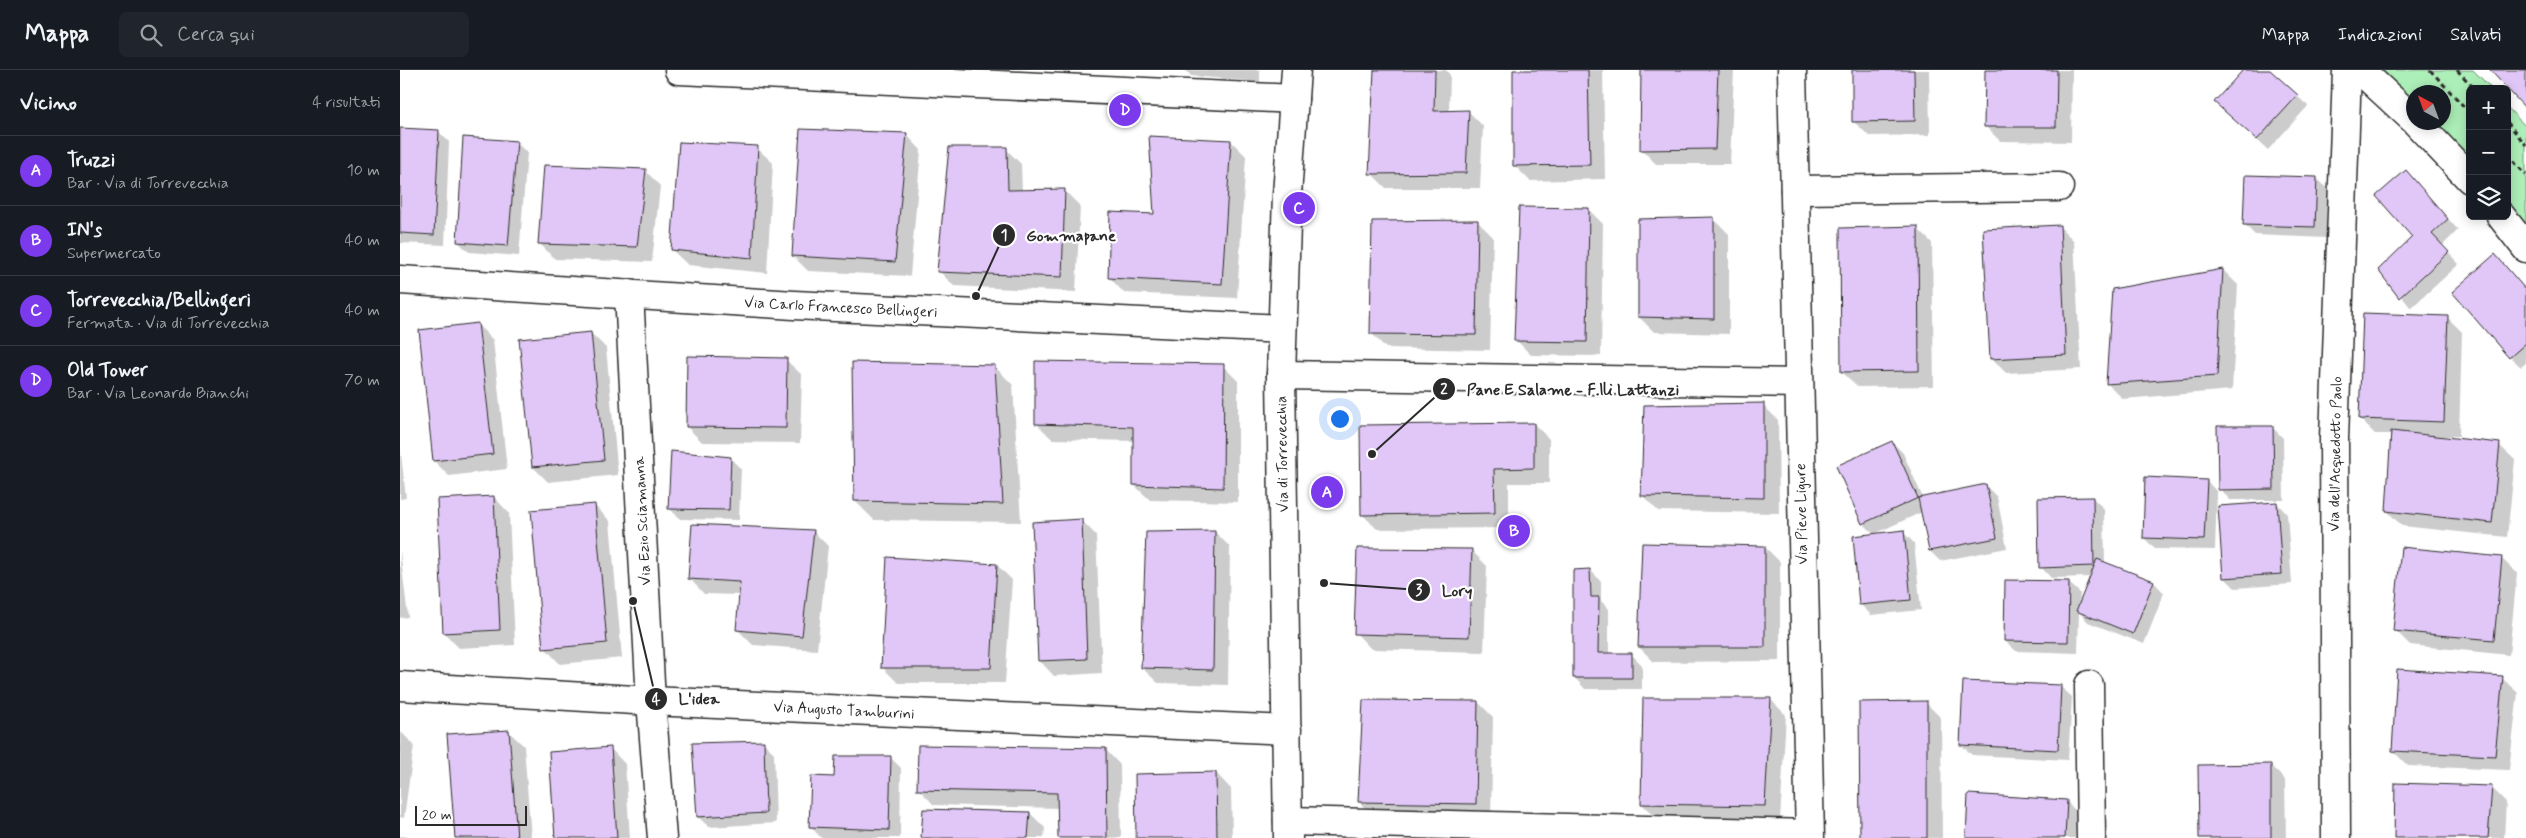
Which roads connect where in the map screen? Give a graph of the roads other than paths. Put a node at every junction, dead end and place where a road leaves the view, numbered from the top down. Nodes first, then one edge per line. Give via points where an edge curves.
1 (679, 70) edge
2 (1296, 70) edge
3 (1792, 70) edge
4 (2347, 70) edge
5 (2360, 70) edge
6 (1294, 99) junction
7 (2406, 113) edge
8 (2424, 130) edge
9 (2466, 175) edge
10 (2059, 187) dead end
11 (1795, 190) junction
12 (2503, 220) edge
13 (2526, 248) edge
14 (400, 280) edge
15 (629, 294) junction
16 (1282, 329) junction
17 (1281, 375) junction
18 (1798, 383) junction
19 (2089, 684) dead end
20 (400, 686) edge
21 (651, 701) junction
22 (1287, 730) junction
23 (1288, 829) edge
24 (1810, 836) edge
25 (662, 838) edge
26 (2091, 838) edge
27 (2336, 838) edge

1 - 6 street
2 - 6 street, Via di Torrevecchia
3 - 11 street, Via Pieve Ligure
4 - 27 street, Via dell'Acquedotto Paolo via 2334,439
5 - 7 street
6 - 16 street, Via di Torrevecchia
8 - 9 street
10 - 11 street
11 - 18 street, Via Pieve Ligure
12 - 13 street
14 - 15 street, Via Carlo Francesco Bellingeri
15 - 16 street, Via Carlo Francesco Bellingeri
15 - 21 street, Via Ezio Sciamanna
16 - 17 street, Via di Torrevecchia
17 - 18 street
17 - 22 street, Via di Torrevecchia
18 - 24 street, Via Pieve Ligure
19 - 26 street
20 - 21 street, Via Augusto Tamburini
21 - 22 street, Via Augusto Tamburini
21 - 25 street, Via Ezio Sciamanna
22 - 23 street, Via di Torrevecchia
23 - 24 street

